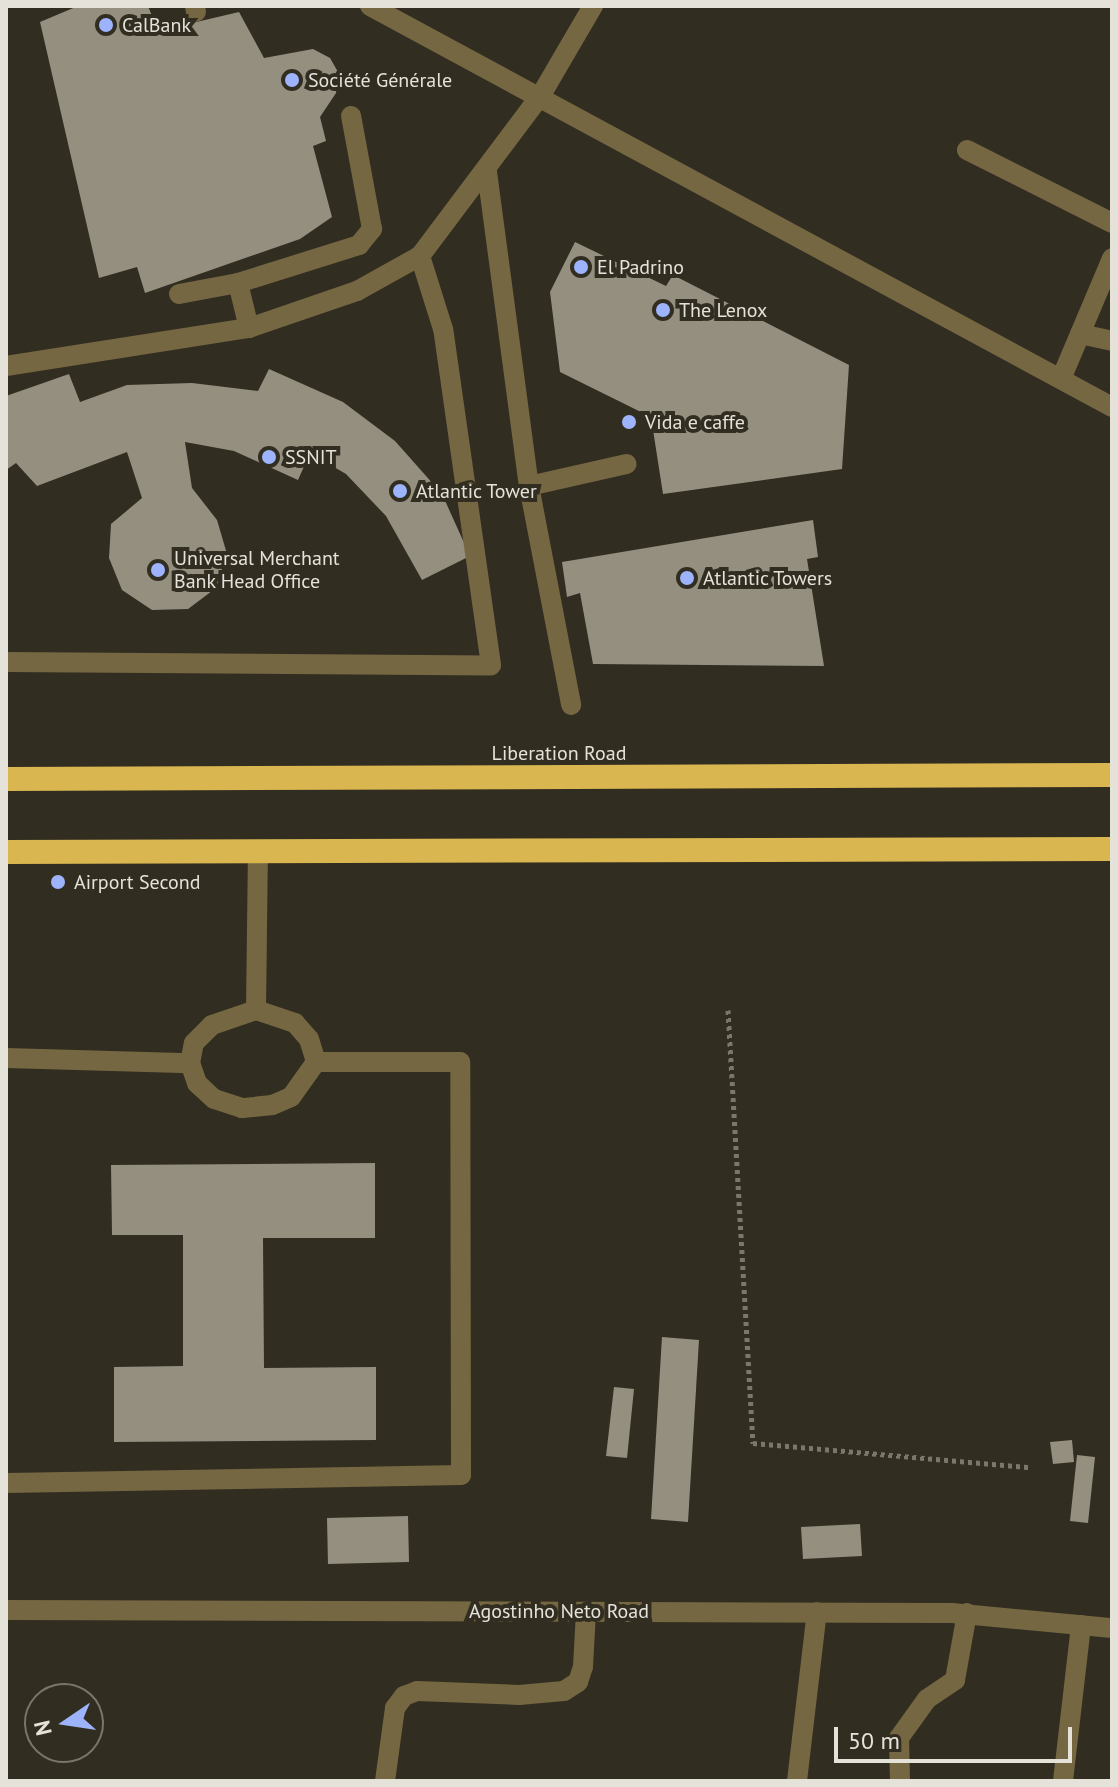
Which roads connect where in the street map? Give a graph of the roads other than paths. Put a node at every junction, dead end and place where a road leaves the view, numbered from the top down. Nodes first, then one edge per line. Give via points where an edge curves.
1 (370, 6) edge
2 (593, 6) edge
3 (541, 95) junction
4 (351, 116) dead end
5 (967, 150) dead end
6 (487, 172) junction
7 (1112, 223) edge
8 (420, 256) junction
9 (1112, 258) edge
10 (238, 283) junction
11 (179, 294) dead end
12 (249, 328) junction
13 (1080, 334) junction
14 (1112, 341) edge
15 (6, 366) edge
16 (1061, 379) junction
17 (1112, 407) edge
18 (627, 464) dead end
19 (529, 486) junction
20 (6, 662) edge
21 (571, 705) dead end
22 (1112, 775) edge
23 (6, 779) edge
24 (1112, 849) edge
25 (6, 852) edge
26 (258, 852) junction
27 (256, 1010) junction
28 (6, 1058) edge
29 (316, 1062) junction
30 (190, 1063) junction
31 (6, 1483) edge
32 (6, 1610) edge
33 (586, 1612) junction
34 (817, 1612) junction
35 (967, 1613) junction
36 (1081, 1625) junction
37 (1112, 1628) edge
38 (385, 1781) edge
39 (797, 1781) edge
40 (900, 1781) edge
41 (1063, 1781) edge

1 - 3 street
2 - 3 street
3 - 6 street
3 - 16 street
4 - 10 street via 372,229 359,245
5 - 7 street
6 - 8 street
6 - 19 street
8 - 12 street via 357,291
8 - 20 street via 443,329 491,665
9 - 13 street
10 - 11 street
10 - 12 street
12 - 15 street
13 - 14 street
13 - 16 street
16 - 17 street
18 - 19 street
19 - 21 street
22 - 23 highway, Liberation Road
24 - 26 highway
25 - 26 highway
26 - 27 street
27 - 29 street via 295,1023 309,1039
27 - 30 street via 212,1025 194,1043
28 - 30 street
29 - 30 street via 291,1097 242,1108 214,1099 197,1083
29 - 31 street via 460,1062 461,1475
32 - 33 street, Agostinho Neto Road
33 - 34 street, Agostinho Neto Road
33 - 38 street via 583,1667 578,1682 564,1691 417,1691 404,1696 395,1708
34 - 35 street, Agostinho Neto Road
34 - 39 street
35 - 36 street, Agostinho Neto Road
35 - 40 street via 955,1680 927,1699 899,1738
36 - 37 street, Agostinho Neto Road
36 - 41 street

